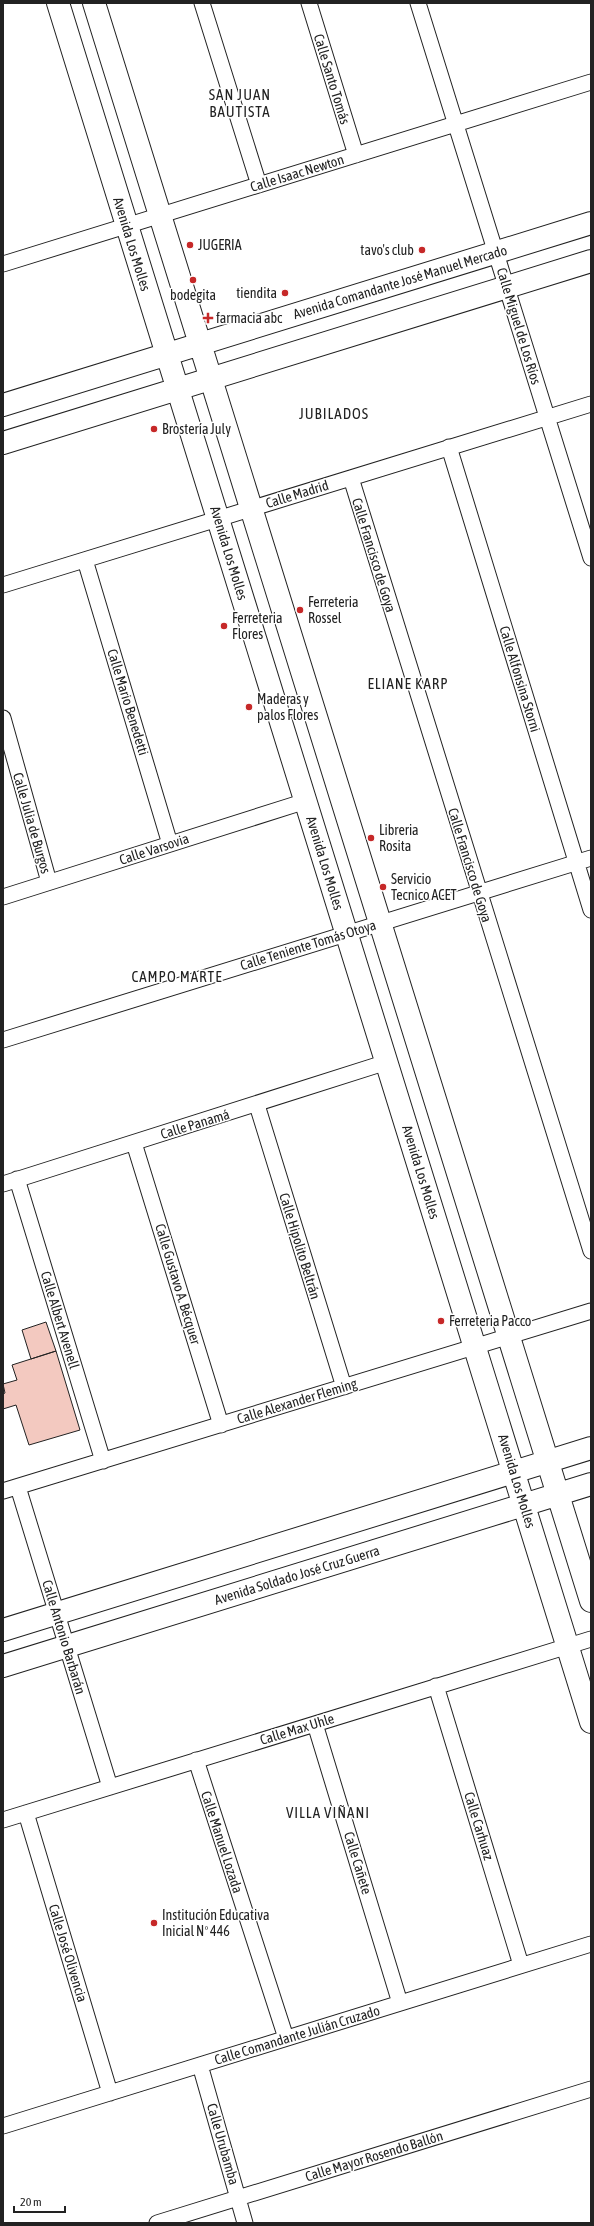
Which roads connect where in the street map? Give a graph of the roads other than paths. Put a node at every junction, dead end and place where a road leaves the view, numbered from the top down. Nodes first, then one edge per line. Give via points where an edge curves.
1 (58, 3) edge
2 (94, 3) edge
3 (202, 3) edge
4 (309, 3) edge
5 (418, 3) edge
6 (591, 82) edge
7 (455, 124) junction
8 (356, 155) junction
9 (259, 185) junction
10 (160, 215) junction
11 (591, 223) edge
12 (127, 226) junction
13 (496, 252) junction
14 (591, 261) edge
15 (3, 264) edge
16 (506, 287) junction
17 (200, 344) junction
18 (167, 354) junction
19 (211, 378) junction
20 (178, 389) junction
21 (591, 404) edge
22 (3, 405) edge
23 (547, 417) junction
24 (3, 443) edge
25 (449, 447) junction
26 (350, 478) junction
27 (251, 508) junction
28 (218, 519) junction
29 (589, 542) edge
30 (591, 558) edge
31 (85, 560) junction
32 (3, 585) edge
33 (3, 718) edge
34 (306, 801) junction
35 (170, 844) junction
36 (591, 858) edge
37 (576, 862) junction
38 (49, 882) junction
39 (479, 892) junction
40 (3, 897) edge
41 (591, 910) edge
42 (380, 923) junction
43 (347, 933) junction
44 (3, 1040) edge
45 (387, 1062) junction
46 (256, 1104) junction
47 (134, 1143) junction
48 (10, 1182) edge
49 (591, 1251) edge
50 (591, 1311) edge
51 (509, 1336) junction
52 (475, 1346) junction
53 (344, 1387) junction
54 (221, 1425) junction
55 (591, 1448) edge
56 (103, 1461) junction
57 (548, 1462) junction
58 (514, 1472) junction
59 (591, 1484) edge
60 (18, 1487) junction
61 (3, 1491) edge
62 (558, 1494) junction
63 (524, 1505) junction
64 (591, 1601) edge
65 (57, 1614) junction
66 (3, 1630) edge
67 (591, 1638) edge
68 (67, 1646) junction
69 (567, 1646) junction
70 (3, 1666) edge
71 (436, 1686) junction
72 (591, 1722) edge
73 (315, 1724) junction
74 (196, 1760) junction
75 (110, 1787) junction
76 (26, 1813) junction
77 (3, 1820) edge
78 (591, 1944) edge
79 (521, 1966) junction
80 (400, 2003) junction
81 (286, 2038) junction
82 (200, 2065) junction
83 (591, 2089) edge
84 (110, 2092) junction
85 (3, 2126) edge
86 (238, 2198) junction
87 (157, 2223) edge
88 (246, 2223) edge

1 - 12 street, Avenida Los Molles
2 - 10 street
3 - 9 street
4 - 8 street, Calle Santo Tomás
5 - 7 street, Calle Miguel de Los Ríos
6 - 7 street, Calle Isaac Newton
7 - 8 street, Calle Isaac Newton
7 - 13 street, Calle Miguel de Los Ríos
8 - 9 street, Calle Isaac Newton
9 - 10 street, Calle Isaac Newton
10 - 12 street, Calle Isaac Newton
10 - 17 street
11 - 13 street, Avenida Comandante José Manuel Mercado
12 - 15 street, Calle Isaac Newton
12 - 18 street, Avenida Los Molles
13 - 16 street, Calle Miguel de Los Ríos
13 - 17 street, Avenida Comandante José Manuel Mercado
14 - 16 street
16 - 19 street
16 - 23 street, Calle Miguel de Los Ríos
17 - 18 street, Avenida Comandante José Manuel Mercado
17 - 19 street
18 - 20 street, Avenida Los Molles
18 - 22 street, Avenida Comandante José Manuel Mercado
19 - 20 street
19 - 27 street
20 - 24 street
20 - 28 street, Avenida Los Molles
21 - 23 street, Calle Madrid
23 - 25 street, Calle Madrid
23 - 29 street, Calle Miguel de Los Ríos
25 - 26 street, Calle Madrid
25 - 37 street, Calle Alfonsina Storni
26 - 27 street, Calle Madrid
26 - 39 street, Calle Francisco de Goya
27 - 28 street, Calle Madrid
27 - 42 street
28 - 31 street, Calle Madrid
28 - 34 street, Avenida Los Molles
29 - 30 street, Calle Miguel de Los Ríos
31 - 32 street, Calle Madrid
31 - 35 street, Calle Mario Benedetti
33 - 38 street, Calle Julia de Burgos
34 - 35 street, Calle Varsovia
34 - 43 street, Avenida Los Molles
35 - 38 street, Calle Varsovia
36 - 37 street, Calle Teniente Tomás Otoya
37 - 39 street, Calle Teniente Tomás Otoya
37 - 41 street, Calle Alfonsina Storni
38 - 40 street, Calle Varsovia
39 - 42 street, Calle Teniente Tomás Otoya
39 - 49 street, Calle Francisco de Goya
42 - 43 street, Calle Teniente Tomás Otoya
42 - 51 street
43 - 44 street, Calle Teniente Tomás Otoya
43 - 45 street, Avenida Los Molles
45 - 46 street, Calle Panamá
45 - 52 street, Avenida Los Molles
46 - 47 street, Calle Panamá
46 - 53 street, Calle Hipolito Beltrán
47 - 48 street, Calle Panamá
47 - 54 street, Calle Gustavo A. Bécquer
48 - 56 street, Calle Albert Avenell
50 - 51 street, Calle Alexander Fleming
51 - 52 street, Calle Alexander Fleming
51 - 57 street
52 - 53 street, Calle Alexander Fleming
52 - 58 street, Avenida Los Molles
53 - 54 street, Calle Alexander Fleming
54 - 56 street, Calle Alexander Fleming
55 - 57 street
56 - 60 street, Calle Alexander Fleming
57 - 58 street
57 - 62 street
58 - 63 street, Avenida Los Molles
58 - 65 street
59 - 62 street, Avenida Soldado José Cruz Guerra
60 - 61 street, Calle Alexander Fleming
60 - 65 street, Calle Antonio Barbarán
62 - 63 street, Avenida Soldado José Cruz Guerra
62 - 64 street
63 - 68 street, Avenida Soldado José Cruz Guerra
63 - 69 street, Avenida Los Molles
65 - 66 street
65 - 68 street, Calle Antonio Barbarán
67 - 69 street, Calle Max Uhle
68 - 70 street, Avenida Soldado José Cruz Guerra
68 - 75 street, Calle Antonio Barbarán
69 - 71 street, Calle Max Uhle
69 - 72 street, Avenida Los Molles
71 - 73 street, Calle Max Uhle
71 - 79 street, Calle Carhuaz
73 - 74 street, Calle Max Uhle
73 - 80 street, Calle Cañete
74 - 75 street, Calle Max Uhle
74 - 81 street, Calle Manuel Lozada
75 - 76 street, Calle Max Uhle
76 - 77 street, Calle Max Uhle
76 - 84 street, Calle José Olivencia
78 - 79 street, Calle Comandante Julián Cruzado
79 - 80 street, Calle Comandante Julián Cruzado
80 - 81 street, Calle Comandante Julián Cruzado
81 - 82 street, Calle Comandante Julián Cruzado
82 - 84 street, Calle Comandante Julián Cruzado
82 - 86 street, Calle Urubamba
83 - 86 street, Calle Mayor Rosendo Ballón
84 - 85 street, Calle Comandante Julián Cruzado
86 - 87 street, Calle Mayor Rosendo Ballón
86 - 88 street, Calle Urubamba

